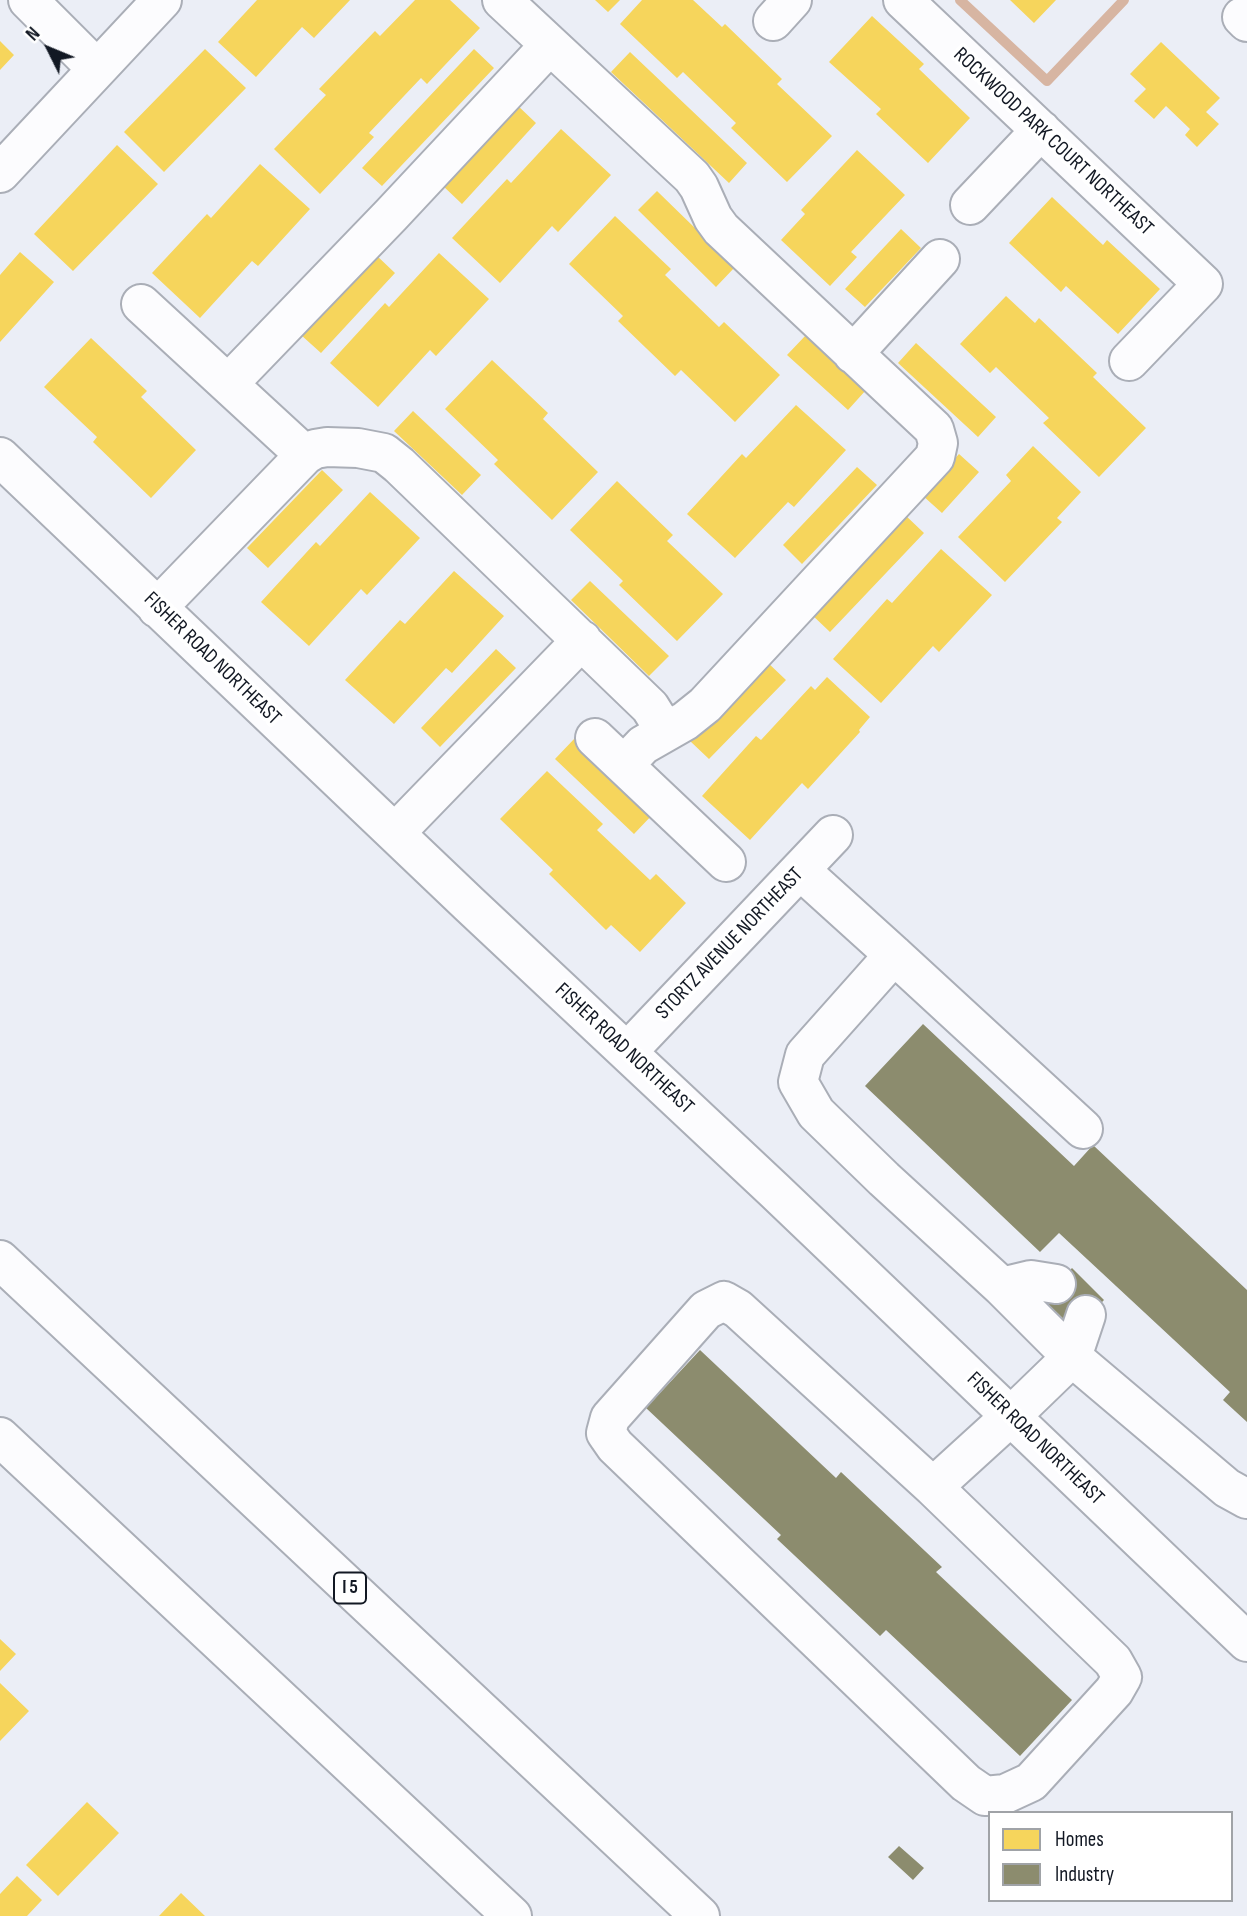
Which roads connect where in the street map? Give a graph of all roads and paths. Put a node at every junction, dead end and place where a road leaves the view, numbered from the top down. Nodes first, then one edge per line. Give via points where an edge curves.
1 (28, 0) edge
2 (502, 0) edge
3 (903, 0) edge
4 (159, 1) edge
5 (550, 46) junction
6 (97, 69) junction
7 (1041, 130) junction
8 (0, 173) edge
9 (970, 205) dead end
10 (940, 259) dead end
11 (141, 304) dead end
12 (853, 354) junction
13 (1129, 361) dead end
14 (228, 384) junction
15 (305, 455) junction
16 (0, 457) edge
17 (157, 608) junction
18 (582, 640) junction
19 (665, 731) junction
20 (595, 738) dead end
21 (624, 765) junction
22 (395, 833) junction
23 (833, 835) dead end
24 (726, 862) dead end
25 (800, 870) junction
26 (894, 955) junction
27 (627, 1052) junction
28 (1083, 1129) dead end
29 (0, 1260) edge
30 (1056, 1284) dead end
31 (1002, 1287) junction
32 (1086, 1315) dead end
33 (1072, 1357) junction
34 (1011, 1416) junction
35 (0, 1437) edge
36 (933, 1487) junction
37 (1247, 1499) edge
38 (1247, 1642) edge
39 (512, 1916) edge
40 (700, 1916) edge

1 - 6 main road
2 - 5 main road
3 - 7 main road, ROCKWOOD PARK COURT NORTHEAST
4 - 6 main road
5 - 12 main road via 692,177 722,229
5 - 14 main road
6 - 8 main road
7 - 9 main road
7 - 13 main road, ROCKWOOD PARK COURT NORTHEAST via 1203,284
10 - 12 main road
11 - 14 main road
12 - 19 main road via 934,429 938,443 934,457 705,705
14 - 15 main road
15 - 17 main road
15 - 18 main road via 327,447 384,453
16 - 17 main road, FISHER ROAD NORTHEAST
17 - 22 main road, FISHER ROAD NORTHEAST
18 - 19 main road via 650,707
18 - 22 main road
19 - 21 main road via 642,744
20 - 21 main road
21 - 24 main road
22 - 27 main road, FISHER ROAD NORTHEAST
23 - 25 main road, STORTZ AVENUE NORTHEAST
25 - 26 main road
25 - 27 main road, STORTZ AVENUE NORTHEAST
26 - 28 main road
26 - 31 main road via 805,1055 798,1083 816,1113
27 - 34 main road, FISHER ROAD NORTHEAST
29 - 40 main road, I 5
30 - 31 main road via 1031,1280
31 - 33 main road
32 - 33 main road
33 - 34 main road
33 - 37 main road via 1227,1488
34 - 36 main road
34 - 38 main road, FISHER ROAD NORTHEAST
35 - 39 main road
36 - 36 main road via 738,1309 723,1301 706,1310 627,1398 610,1418 606,1433 966,1783 985,1796 1005,1794 1031,1782 1115,1691 1122,1676 1113,1661

